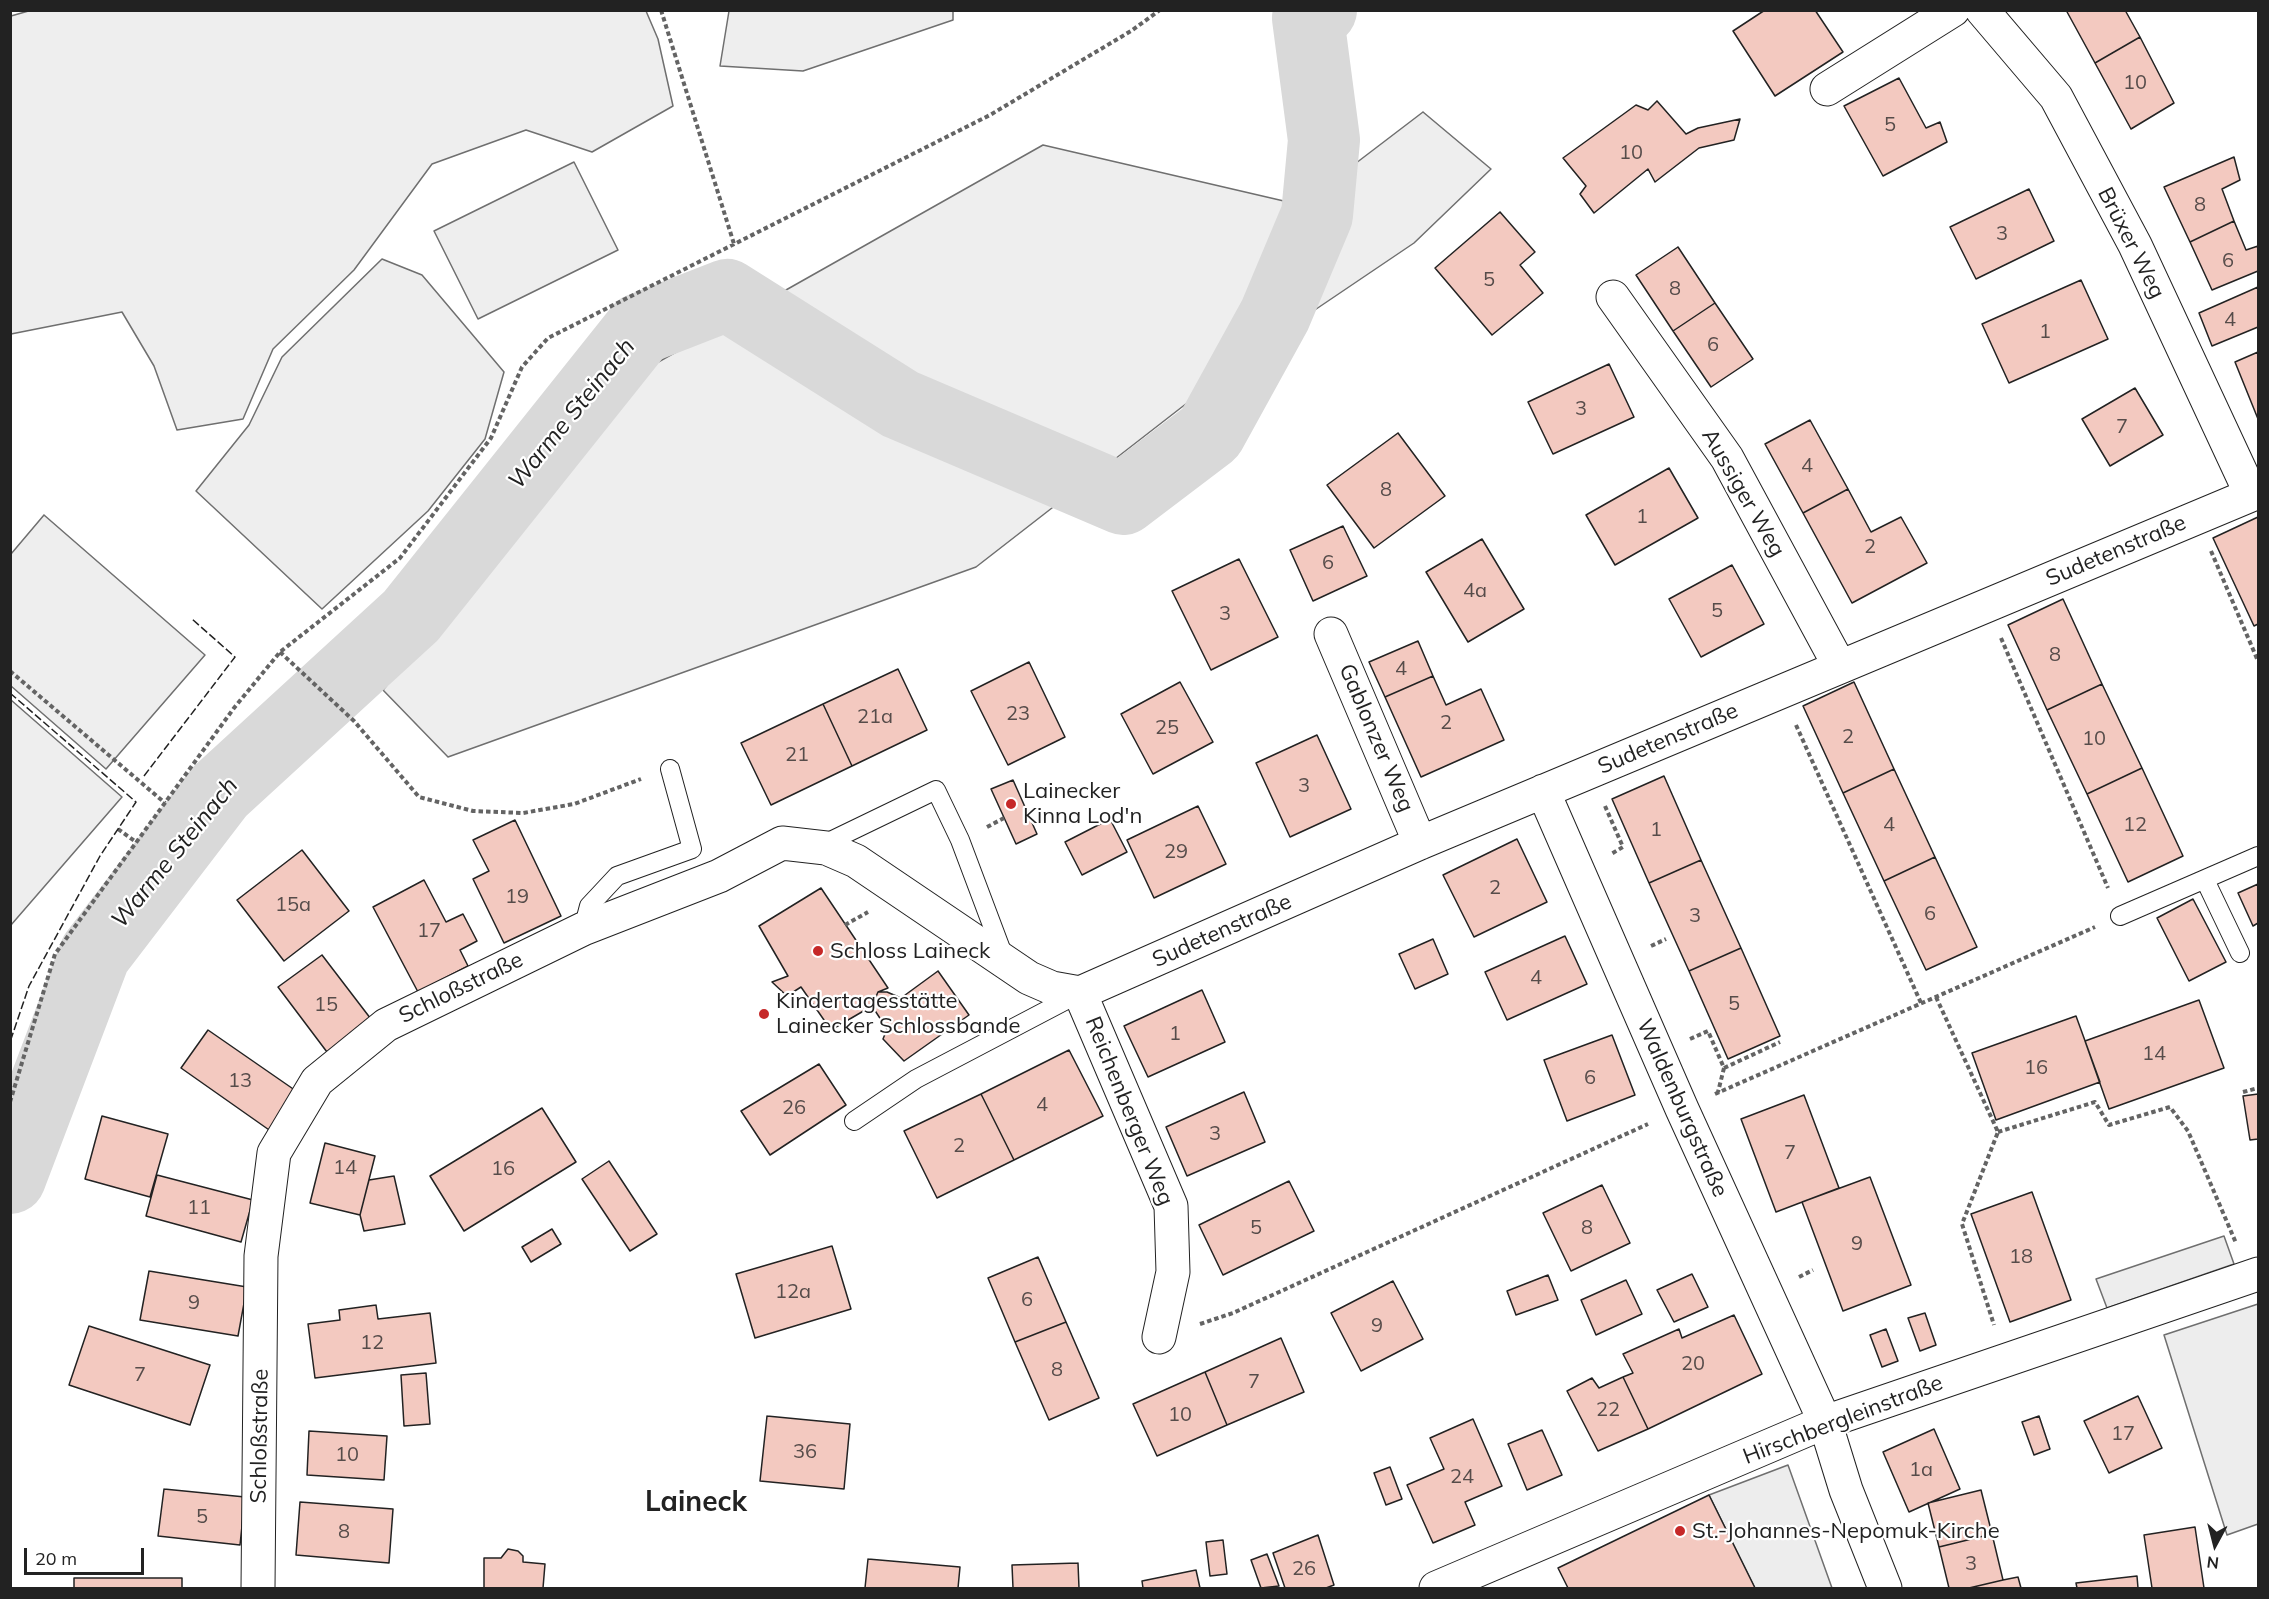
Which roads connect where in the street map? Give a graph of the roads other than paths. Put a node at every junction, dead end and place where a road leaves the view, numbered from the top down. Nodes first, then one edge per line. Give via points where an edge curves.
1 (1953, 10) edge
2 (1982, 10) edge
3 (1827, 90) dead end
4 (1612, 297) dead end
5 (2255, 493) edge
6 (1330, 634) dead end
7 (1840, 667) junction
8 (670, 768) road end
9 (1543, 791) junction
10 (1420, 843) junction
11 (818, 847) junction
12 (2259, 856) edge
13 (2205, 880) junction
14 (2120, 916) road end
15 (583, 929) junction
16 (2240, 953) dead end
17 (1006, 964) junction
18 (1080, 993) junction
19 (854, 1120) dead end
20 (2255, 1275) edge
21 (1159, 1337) road end
22 (1825, 1422) junction
23 (258, 1588) edge
24 (1436, 1588) edge
25 (1885, 1588) edge

1 - 3 street
2 - 5 street, Brüxer Weg via 2056,97 2135,245
4 - 7 street, Aussiger Weg via 1727,458
5 - 7 street, Sudetenstraße
6 - 10 street, Gablonzer Weg
7 - 9 street, Sudetenstraße
8 - 15 lane via 692,849 617,876 589,906
9 - 10 street, Sudetenstraße
9 - 22 street, Waldenburgstraße
10 - 18 street, Sudetenstraße
11 - 15 street, Schloßstraße via 782,843 719,876
11 - 17 street, Schloßstraße via 856,861
11 - 17 lane via 936,790 960,840
12 - 13 lane
13 - 14 lane
13 - 16 lane
15 - 23 street, Schloßstraße via 386,1025 317,1082 274,1153 261,1256
17 - 18 street, Schloßstraße via 1052,988
18 - 19 lane via 916,1078
18 - 21 street, Reichenberger Weg via 1171,1206 1173,1272
20 - 22 street, Hirschbergleinstraße
22 - 24 street, Hirschbergleinstraße
22 - 25 street, Waldenburgstraße via 1846,1490

